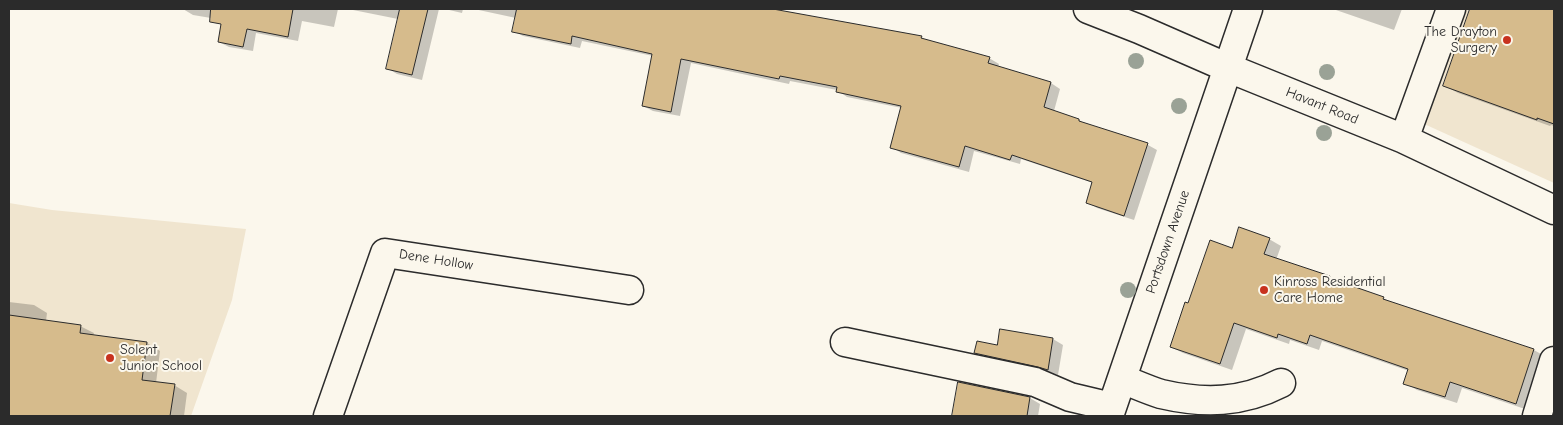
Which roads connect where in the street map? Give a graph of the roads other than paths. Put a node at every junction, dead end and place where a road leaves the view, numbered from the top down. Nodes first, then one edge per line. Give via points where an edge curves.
1 (1088, 9) edge
2 (1248, 9) edge
3 (1451, 9) edge
4 (1226, 68) junction
5 (1404, 139) junction
6 (1554, 210) edge
7 (629, 290) dead end
8 (845, 342) dead end
9 (1554, 361) edge
10 (1122, 379) junction
11 (1281, 384) dead end
12 (1067, 407) edge
13 (1110, 412) edge
14 (328, 416) edge
15 (1537, 416) edge

1 - 4 street, Havant Road
2 - 4 street, Portsdown Avenue
3 - 5 street
4 - 5 street, Havant Road
4 - 10 street, Portsdown Avenue
5 - 6 street, Havant Road
7 - 14 street, Dene Hollow via 385,253
8 - 12 street via 1035,382
9 - 15 street
10 - 11 street via 1160,394 1223,401 1263,392
10 - 13 street, Portsdown Avenue
12 - 13 street

